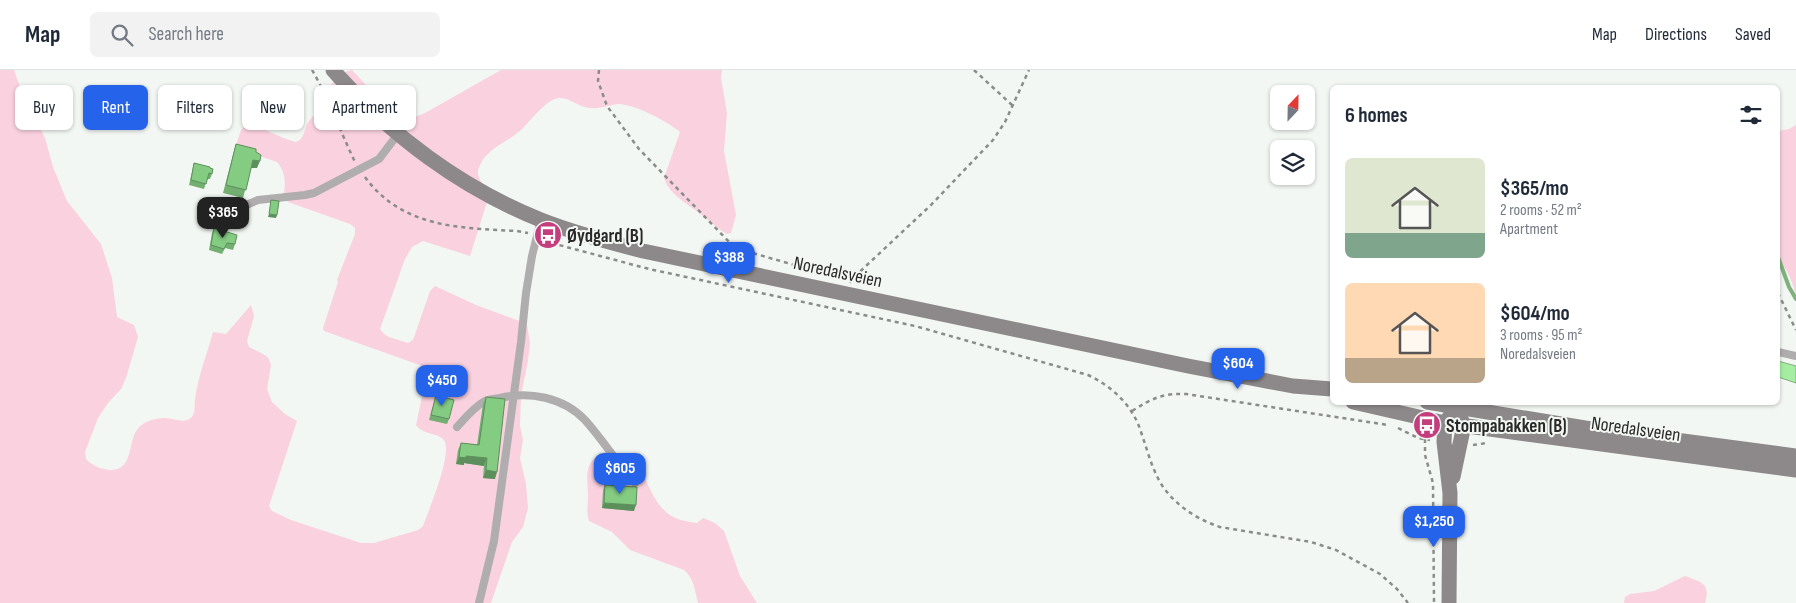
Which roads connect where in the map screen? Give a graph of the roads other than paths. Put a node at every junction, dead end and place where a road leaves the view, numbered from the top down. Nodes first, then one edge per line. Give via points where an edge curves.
1 (334, 70) edge
2 (398, 134) junction
3 (232, 211) dead end
4 (542, 220) junction
5 (1780, 352) edge
6 (1796, 356) edge
7 (1293, 386) junction
8 (1330, 389) edge
9 (514, 395) junction
10 (1330, 397) edge
11 (1366, 405) edge
12 (1442, 405) edge
13 (1456, 408) junction
14 (1445, 423) junction
15 (1464, 425) junction
16 (457, 427) dead end
17 (1796, 456) edge
18 (1796, 470) edge
19 (635, 483) dead end
20 (1450, 493) junction
21 (479, 603) edge
22 (1450, 603) edge

1 - 2 main road, Noredalsveien
2 - 3 lane via 379,159 314,193 258,200
2 - 4 main road, Noredalsveien via 462,181
4 - 7 main road, Noredalsveien via 582,235 643,251 849,287 1188,366
4 - 9 lane via 526,293
5 - 6 lane
7 - 8 main road, Noredalsveien
7 - 10 main road, Noredalsveien
9 - 16 lane via 485,401
9 - 19 lane via 547,398 577,413
9 - 21 lane via 494,541
11 - 14 main road, Noredalsveien
12 - 13 main road, Noredalsveien
13 - 14 main road
13 - 15 main road
13 - 17 main road, Noredalsveien
14 - 15 main road, Noredalsveien
14 - 20 main road
15 - 18 main road, Noredalsveien
15 - 20 main road
20 - 22 main road

